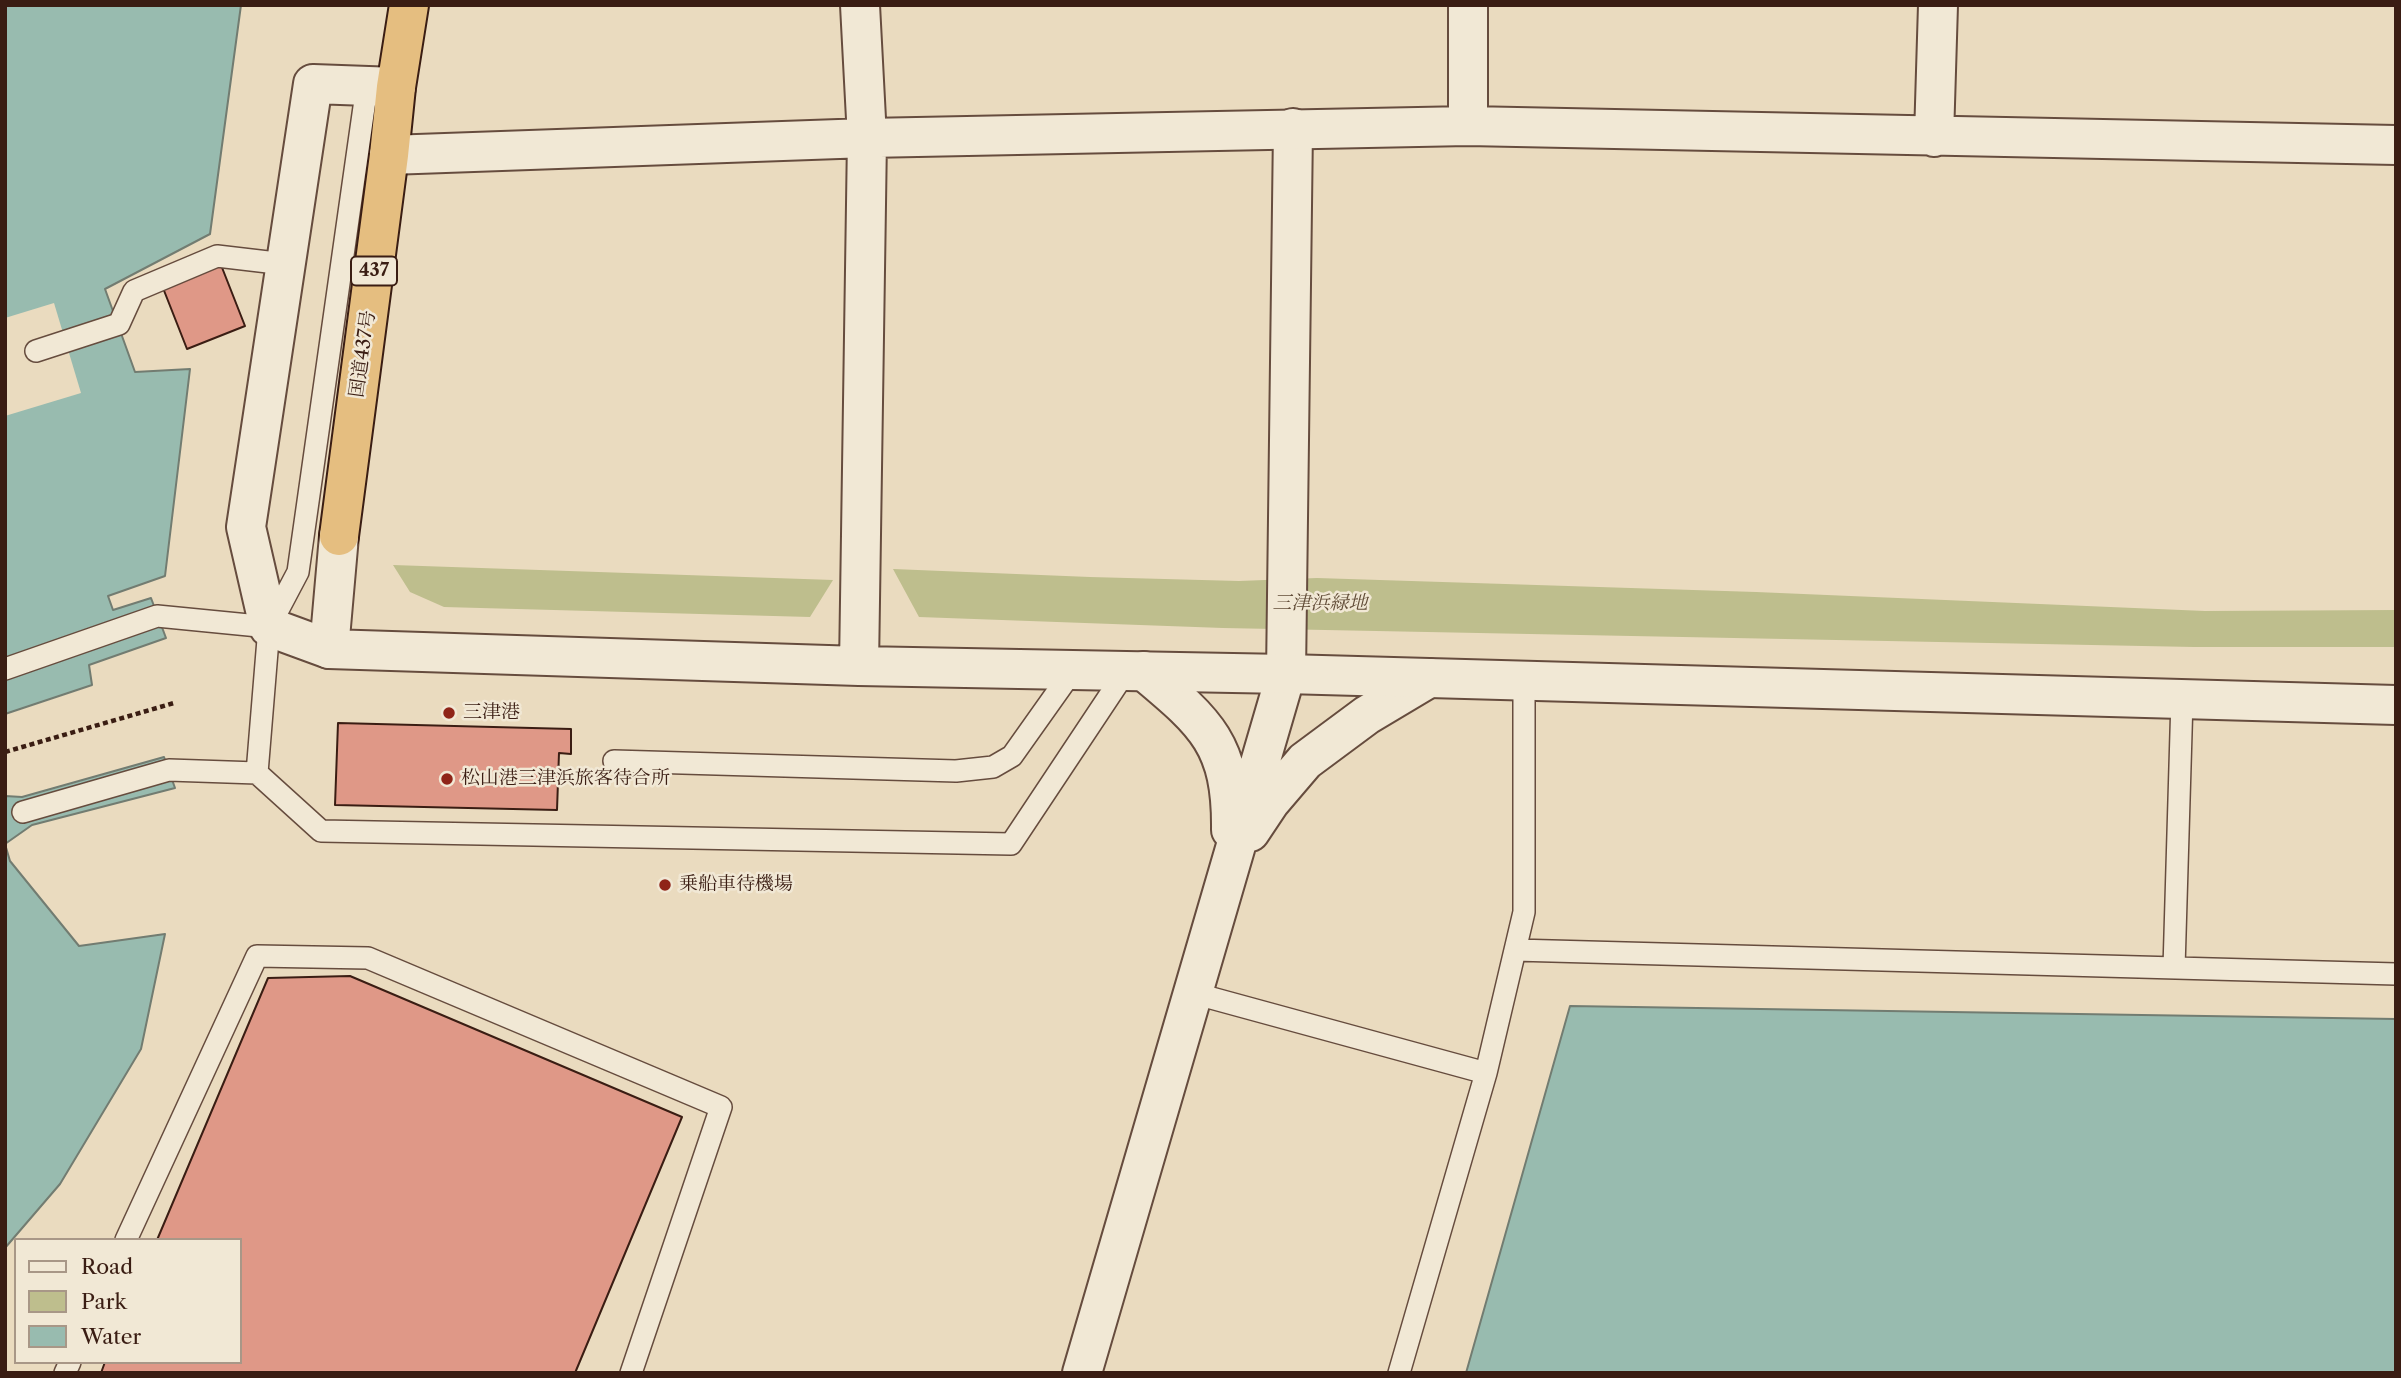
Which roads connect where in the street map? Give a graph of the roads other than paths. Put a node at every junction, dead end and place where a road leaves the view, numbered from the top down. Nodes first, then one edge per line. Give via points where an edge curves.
1 (409, 5) edge
2 (860, 5) edge
3 (1468, 5) edge
4 (1938, 5) edge
5 (382, 87) junction
6 (1468, 126) junction
7 (1293, 128) junction
8 (1934, 137) junction
9 (867, 138) junction
10 (2396, 145) edge
11 (390, 155) junction
12 (285, 264) junction
13 (36, 351) dead end
14 (338, 536) joint
15 (269, 627) junction
16 (329, 649) junction
17 (859, 666) junction
18 (5, 669) edge
19 (1073, 670) junction
20 (1135, 671) junction
21 (1286, 674) junction
22 (1429, 678) junction
23 (1524, 681) junction
24 (2182, 699) junction
25 (2396, 705) edge
26 (614, 761) dead end
27 (257, 773) junction
28 (23, 812) dead end
29 (1231, 860) junction
30 (1515, 950) junction
31 (2174, 968) junction
32 (2396, 974) edge
33 (1193, 993) junction
34 (1486, 1073) junction
35 (127, 1238) edge
36 (631, 1373) edge
37 (1082, 1373) edge
38 (1399, 1373) edge

1 - 5 highway, 国道437号 / 437
2 - 9 street
3 - 6 street
4 - 8 street
5 - 11 highway, 国道437号 / 437
5 - 12 street via 313,84
5 - 15 lane via 298,572
6 - 7 street
6 - 8 street
7 - 9 street
7 - 21 street
8 - 10 street
9 - 11 street
9 - 17 street
11 - 14 highway, 国道437号 / 437
12 - 13 lane via 217,256 134,291 119,324
12 - 15 street via 246,527
14 - 16 street
15 - 16 street
15 - 18 lane via 157,616
15 - 27 lane
16 - 17 street
17 - 19 street
19 - 20 street
19 - 26 lane via 1012,756 993,767 956,771
20 - 21 street
20 - 27 lane via 1011,844 321,831
20 - 29 street via 1191,710 1214,741 1226,766 1232,800
21 - 22 street
21 - 29 street
22 - 23 street
22 - 29 street via 1367,715 1305,761 1269,802
23 - 24 street
23 - 30 lane via 1524,912
24 - 25 street
24 - 31 lane
27 - 28 lane via 169,770
29 - 33 street
30 - 31 lane
30 - 34 lane
31 - 32 lane
33 - 34 lane
33 - 37 street
34 - 38 lane
35 - 36 lane via 257,956 368,958 722,1107

